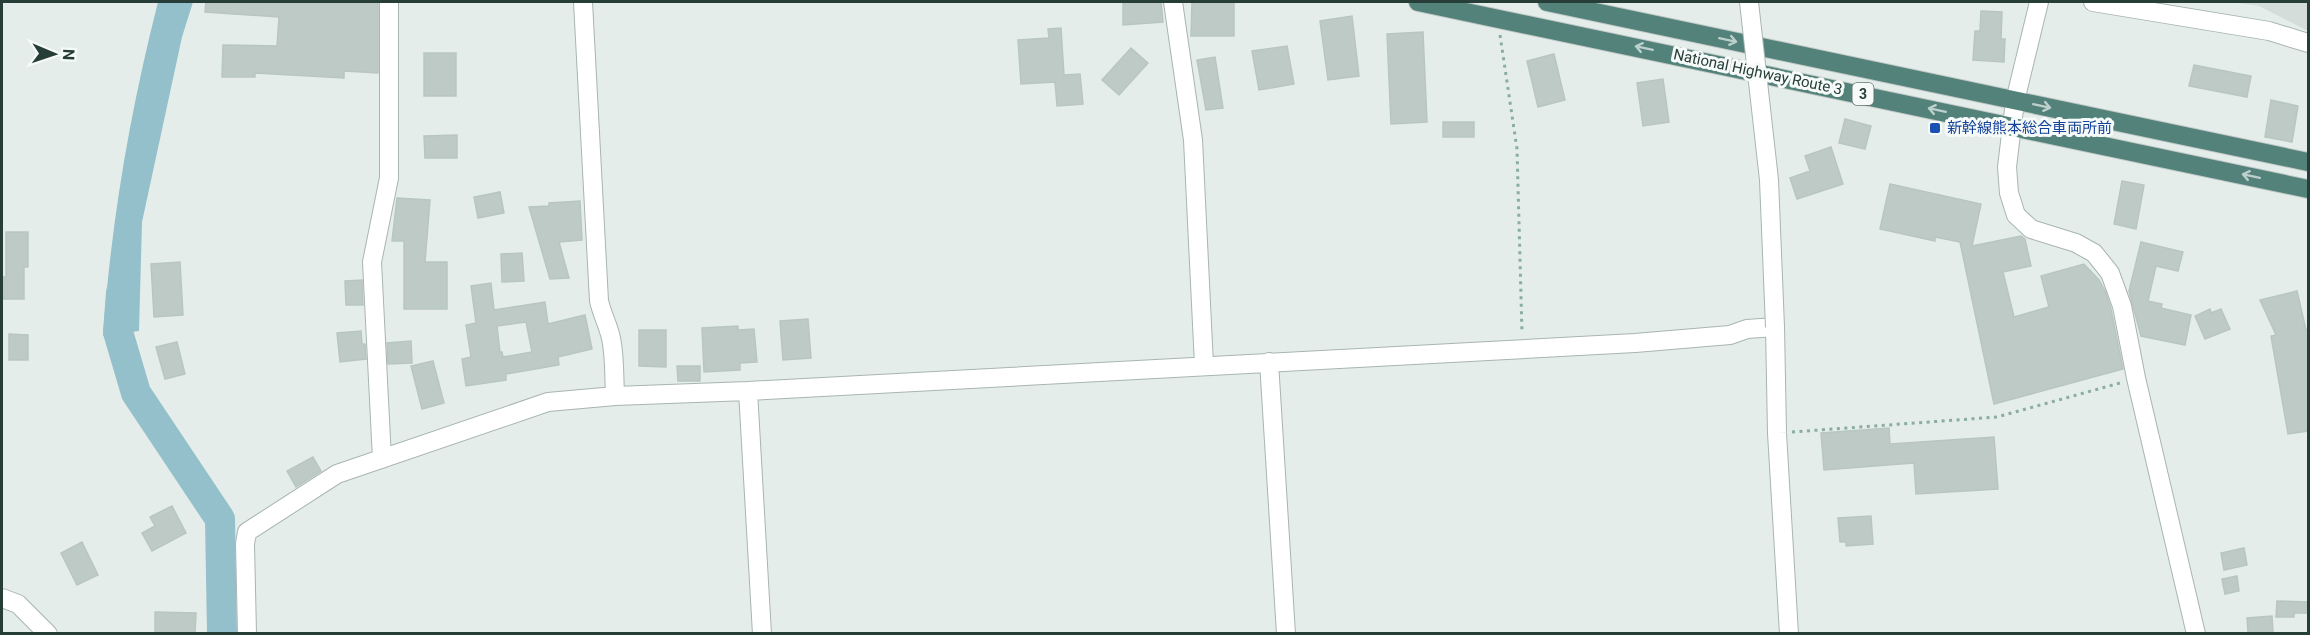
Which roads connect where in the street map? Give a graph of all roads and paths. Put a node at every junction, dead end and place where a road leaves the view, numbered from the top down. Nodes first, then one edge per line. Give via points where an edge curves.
1 (389, 2) edge
2 (583, 2) edge
3 (1173, 2) edge
4 (1418, 2) edge
5 (1547, 2) edge
6 (1749, 2) edge
7 (2039, 2) edge
8 (2093, 2) edge
9 (1497, 19) junction
10 (2308, 42) edge
11 (2015, 101) junction
12 (2013, 126) junction
13 (2308, 162) edge
14 (2308, 189) edge
15 (1775, 327) junction
16 (1522, 349) junction
17 (1269, 362) junction
18 (1204, 365) junction
19 (2136, 378) junction
20 (748, 391) junction
21 (615, 396) junction
22 (1778, 433) junction
23 (382, 459) junction
24 (2, 598) edge
25 (48, 633) edge
26 (247, 633) edge
27 (762, 633) edge
28 (1286, 633) edge
29 (1789, 633) edge
30 (2196, 633) edge

1 - 23 street via 389,178 372,262
2 - 21 street via 599,300 613,350
3 - 18 street via 1193,140
4 - 9 highway, National Highway Route 3 / 3
5 -> 11 highway, National Highway Route 3 / 3
6 - 15 street, bridge via 1768,169
7 - 11 street
8 - 10 street via 2269,31
12 -> 9 highway, National Highway Route 3 / 3
9 - 16 path via 1517,149
11 - 12 street
11 -> 13 highway, National Highway Route 3 / 3
14 -> 12 highway, National Highway Route 3 / 3
12 - 19 street via 2007,167 2016,215 2031,229 2094,253 2110,273 2122,306
15 - 16 street via 1730,335
15 - 22 street
16 - 17 street
17 - 18 street
17 - 28 street
18 - 20 street
19 - 22 path via 1997,417
19 - 30 street
20 - 21 street
20 - 27 street
21 - 23 street via 548,402
22 - 29 street
23 - 26 street via 337,474 247,532
24 - 25 street via 18,604

